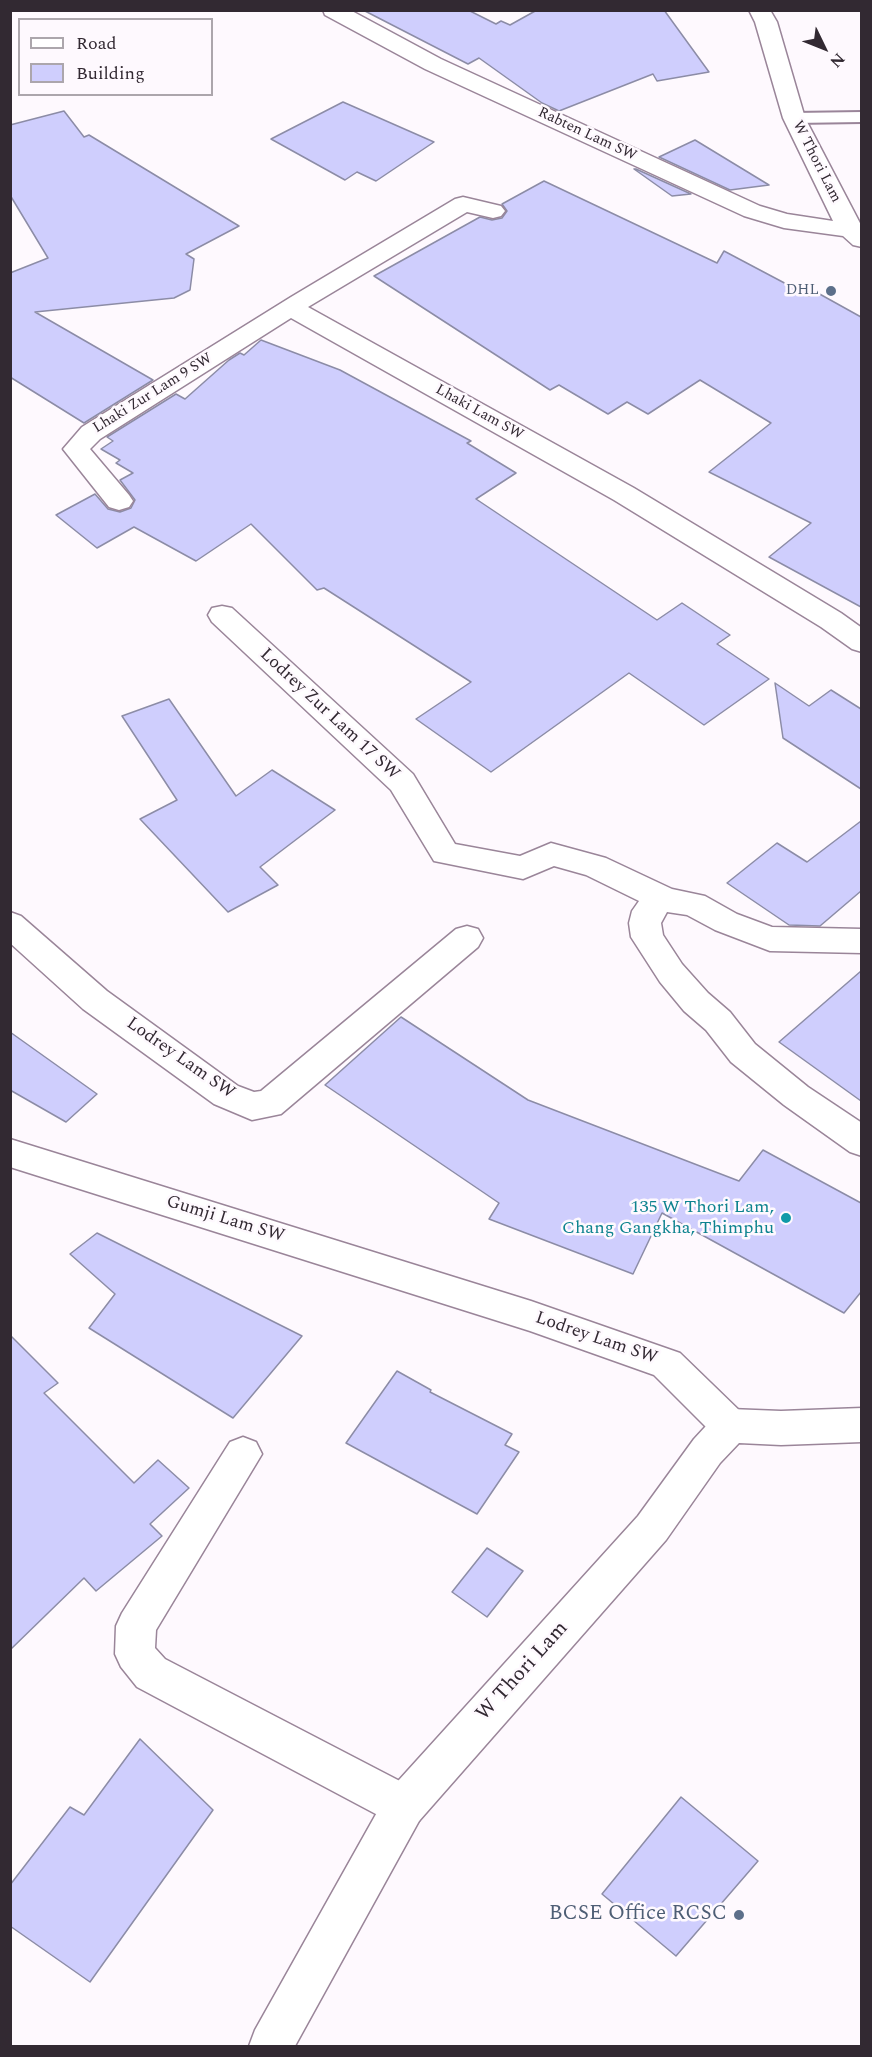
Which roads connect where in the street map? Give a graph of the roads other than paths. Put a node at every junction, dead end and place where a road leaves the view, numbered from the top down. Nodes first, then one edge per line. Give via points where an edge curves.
1 (333, 10) edge
2 (759, 10) edge
3 (861, 117) edge
4 (794, 118) junction
5 (493, 210) dead end
6 (856, 235) edge
7 (291, 308) junction
8 (119, 501) dead end
9 (222, 615) dead end
10 (861, 642) edge
11 (666, 900) junction
12 (10, 924) edge
13 (466, 938) dead end
14 (861, 941) edge
15 (861, 1142) edge
16 (10, 1153) edge
17 (440, 1288) joint
18 (861, 1425) edge
19 (730, 1426) junction
20 (243, 1454) dead end
21 (404, 1806) junction
22 (271, 2046) edge

1 - 6 street, Rabten Lam SW via 433,64 752,211
2 - 4 street, W Thori Lam
3 - 4 lane
4 - 6 street, W Thori Lam
5 - 7 street via 463,204
7 - 8 street, Lhaki Zur Lam 9 SW via 91,433 76,449
7 - 10 street, Lhaki Lam SW via 624,494
9 - 11 street, Lodrey Zur Lam 17 SW via 402,782 445,853 523,868 551,854 595,866
11 - 14 street via 694,904 770,939
11 - 15 street via 648,911 645,923 647,937 671,972 743,1053
12 - 13 street, Lodrey Lam SW via 95,1000 226,1095 252,1106 269,1104
16 - 17 street, Gumji Lam SW
17 - 19 street, Lodrey Lam SW via 667,1364
18 - 19 street
19 - 21 street, W Thori Lam via 707,1451 652,1528
20 - 21 street via 136,1626 135,1654 151,1673
21 - 22 street, W Thori Lam

